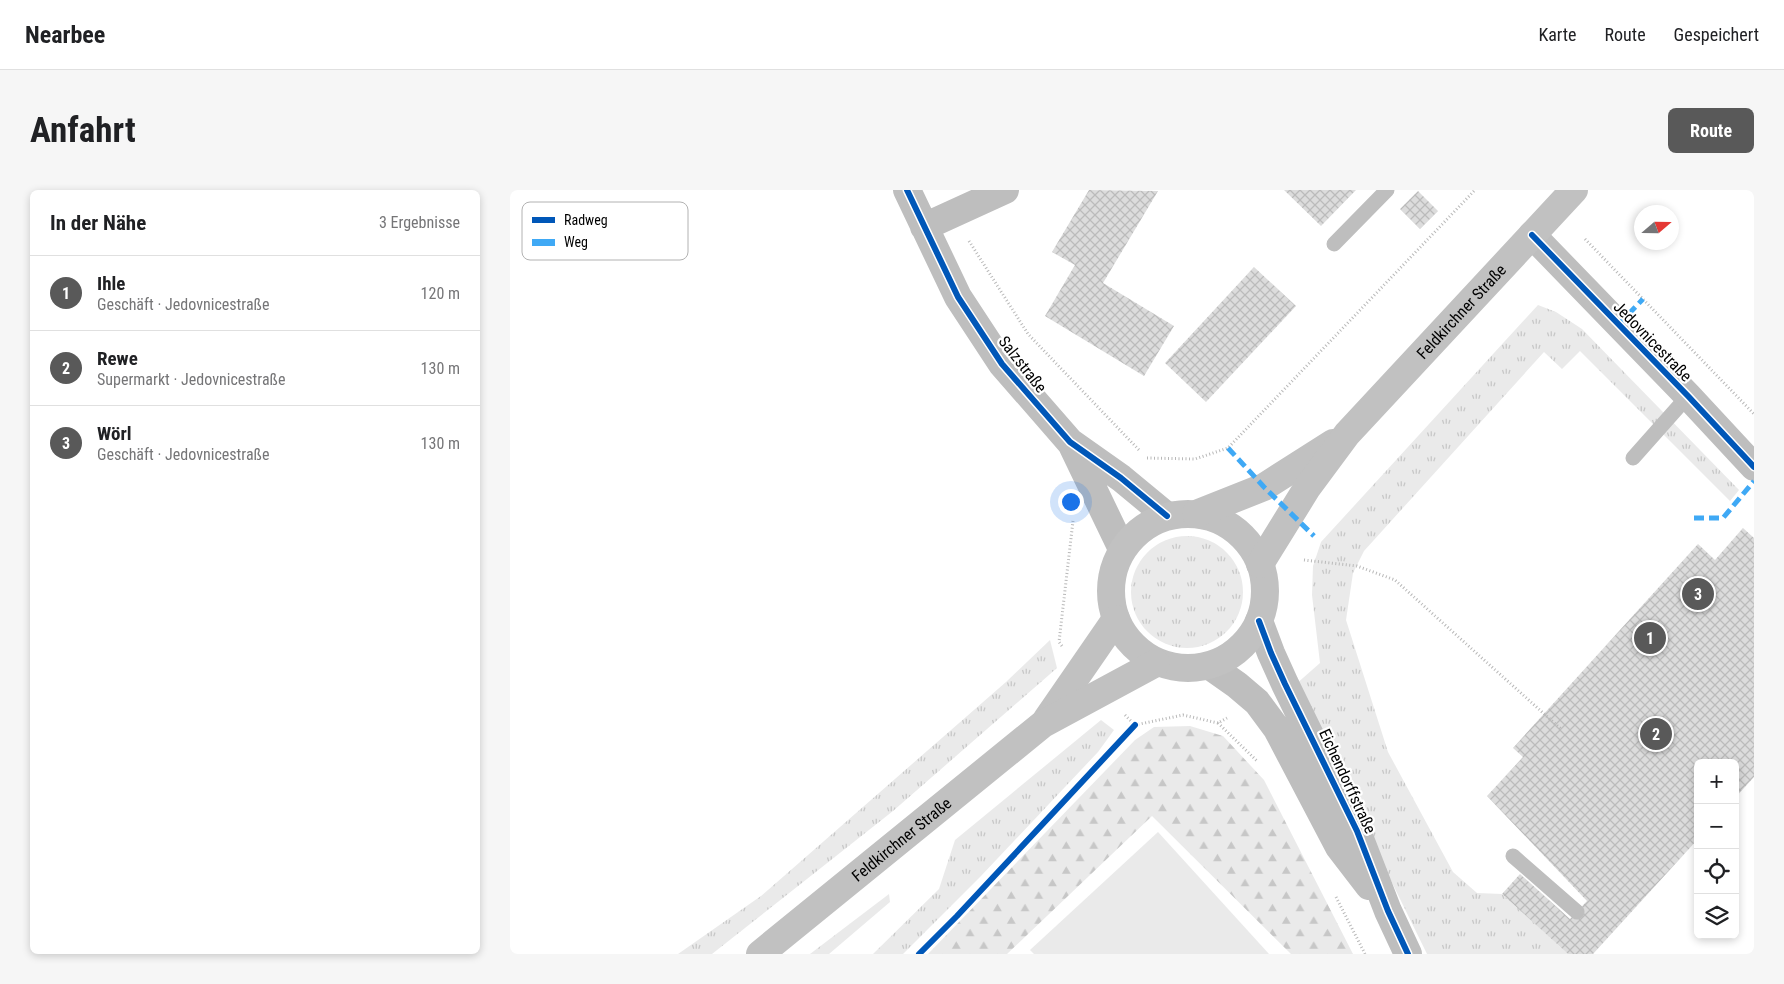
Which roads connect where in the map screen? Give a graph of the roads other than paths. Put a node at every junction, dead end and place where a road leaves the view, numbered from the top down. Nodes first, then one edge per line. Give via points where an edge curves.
1 (907, 190) edge
2 (1005, 190) edge
3 (1387, 190) edge
4 (1574, 190) edge
5 (924, 227) junction
6 (1532, 235) junction
7 (1334, 244) dead end
8 (1688, 396) junction
9 (1347, 434) junction
10 (1070, 442) junction
11 (1633, 458) dead end
12 (1754, 467) edge
13 (1196, 514) junction
14 (1167, 516) junction
15 (1122, 549) junction
16 (1260, 564) junction
17 (1116, 619) junction
18 (1259, 621) junction
19 (1156, 663) junction
20 (1210, 666) junction
21 (1043, 724) junction
22 (1513, 856) dead end
23 (1388, 912) junction
24 (1577, 912) dead end
25 (760, 954) edge
26 (1408, 954) edge

1 - 5 street, Salzstraße
2 - 5 street
3 - 7 lane
4 - 6 main road, Feldkirchner Straße
5 - 10 street, Salzstraße via 958,297 1002,364
6 - 8 street, Jedovnicestraße
6 - 9 main road, Feldkirchner Straße
8 - 11 lane
8 - 12 street, Jedovnicestraße
9 - 13 main road, Feldkirchner Straße via 1264,487
9 - 16 main road, Feldkirchner Straße via 1307,488
10 - 14 street, Salzstraße
10 - 15 street, Salzstraße
13 - 14 main road
13 - 16 main road via 1217,519 1235,530 1250,546
14 - 15 main road via 1150,523
15 - 17 main road via 1110,584 1110,600
16 - 18 main road via 1265,602
17 - 19 main road via 1135,649
17 - 21 main road, Feldkirchner Straße
18 - 20 main road via 1248,641 1230,657
18 - 23 street, Eichendorffstraße via 1285,684 1357,831
19 - 20 main road via 1191,669
19 - 21 main road, Feldkirchner Straße
20 - 23 street, Eichendorffstraße via 1257,702 1277,729 1339,847
21 - 25 main road, Feldkirchner Straße
22 - 24 lane
23 - 26 street, Eichendorffstraße

